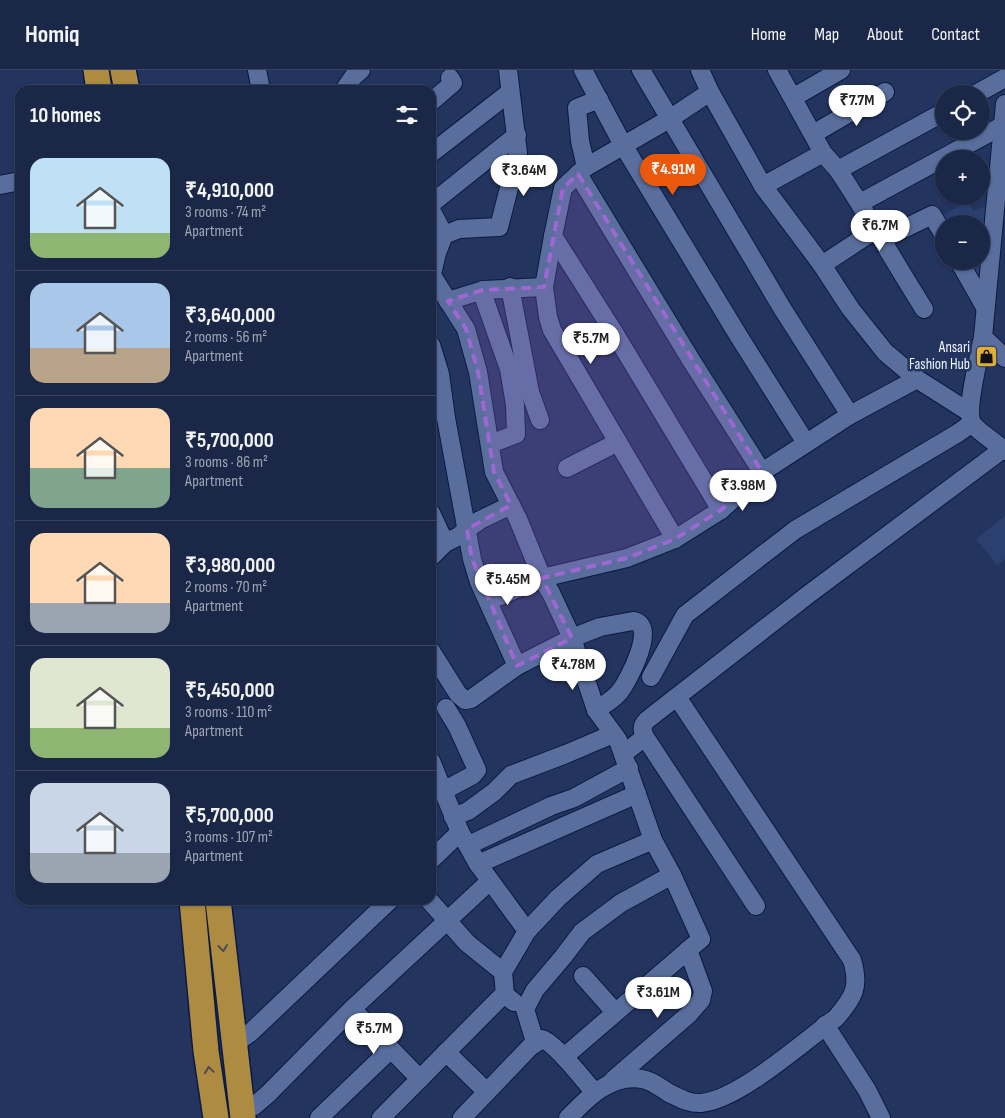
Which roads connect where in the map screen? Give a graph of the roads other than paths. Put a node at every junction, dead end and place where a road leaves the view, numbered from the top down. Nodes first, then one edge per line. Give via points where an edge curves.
1 (96, 70) edge
2 (122, 70) edge
3 (256, 70) edge
4 (362, 70) edge
5 (508, 70) edge
6 (584, 70) edge
7 (642, 70) edge
8 (700, 70) edge
9 (777, 70) edge
10 (841, 70) edge
11 (449, 73) edge
12 (1005, 78) edge
13 (98, 85) edge
14 (126, 85) edge
15 (260, 85) edge
16 (347, 85) edge
17 (990, 86) edge
18 (510, 92) junction
19 (710, 92) junction
20 (885, 92) dead end
21 (794, 97) junction
22 (436, 98) edge
23 (599, 98) junction
24 (1004, 114) edge
25 (935, 117) edge
26 (671, 118) junction
27 (813, 134) junction
28 (517, 135) junction
29 (623, 145) junction
30 (436, 150) edge
31 (823, 153) junction
32 (838, 170) junction
33 (582, 171) junction
34 (15, 181) edge
35 (1001, 181) edge
36 (0, 185) edge
37 (763, 186) junction
38 (436, 200) edge
39 (860, 203) junction
40 (436, 220) edge
41 (935, 220) edge
42 (875, 230) junction
43 (444, 235) junction
44 (553, 236) junction
45 (436, 257) edge
46 (997, 257) edge
47 (822, 264) junction
48 (964, 270) edge
49 (436, 281) edge
50 (544, 287) junction
51 (510, 288) junction
52 (483, 290) junction
53 (448, 301) junction
54 (985, 307) junction
55 (924, 309) dead end
56 (983, 337) junction
57 (1005, 358) edge
58 (436, 361) edge
59 (917, 379) junction
60 (850, 415) junction
61 (971, 417) junction
62 (540, 420) dead end
63 (618, 442) junction
64 (490, 444) junction
65 (806, 444) junction
66 (1004, 450) edge
67 (567, 468) dead end
68 (762, 472) junction
69 (511, 505) junction
70 (721, 510) junction
71 (436, 524) edge
72 (467, 529) junction
73 (675, 539) junction
74 (445, 544) junction
75 (436, 552) edge
76 (542, 578) junction
77 (488, 601) junction
78 (572, 638) junction
79 (436, 659) edge
80 (517, 666) junction
81 (651, 677) dead end
82 (677, 697) junction
83 (446, 708) dead end
84 (596, 710) junction
85 (613, 734) junction
86 (645, 738) junction
87 (626, 761) junction
88 (436, 774) edge
89 (443, 791) junction
90 (637, 794) junction
91 (461, 831) junction
92 (653, 840) junction
93 (436, 855) edge
94 (478, 864) junction
95 (672, 875) junction
96 (490, 881) junction
97 (192, 905) edge
98 (219, 905) edge
99 (385, 905) edge
100 (434, 905) edge
101 (756, 906) dead end
102 (448, 921) junction
103 (527, 932) junction
104 (688, 950) junction
105 (503, 972) junction
106 (583, 976) dead end
107 (505, 995) junction
108 (352, 1009) junction
109 (525, 1009) junction
110 (615, 1012) junction
111 (825, 1026) junction
112 (535, 1042) junction
113 (234, 1045) junction
114 (391, 1049) junction
115 (446, 1052) junction
116 (564, 1058) junction
117 (420, 1079) junction
118 (610, 1083) junction
119 (487, 1092) junction
120 (594, 1092) junction
121 (242, 1115) edge
122 (216, 1118) edge
123 (319, 1118) edge
124 (381, 1118) edge
125 (462, 1118) edge
126 (568, 1118) edge
127 (881, 1118) edge

1 - 13 highway
2 - 14 highway
3 - 15 street
4 - 16 street
5 - 18 street
6 - 23 street
7 - 26 street
8 - 19 street
9 - 21 street
10 - 21 street
11 - 22 street via 453,83
12 - 17 street
18 - 28 street
18 - 30 street
19 - 26 street
19 - 37 street
20 - 27 street
21 - 27 street
23 - 29 street
23 - 33 street via 577,108
24 - 35 street
24 - 39 street
25 - 32 street
26 - 29 street
26 - 60 street via 726,215
27 - 31 street
28 - 38 street
28 - 43 street via 518,153 499,226 459,229
29 - 33 street
29 - 65 street
31 - 32 street
31 - 37 street
32 - 39 street
33 - 44 street via 563,188
33 - 68 street via 691,360
34 - 36 street
35 - 46 street
37 - 47 street
39 - 42 street
40 - 43 street
41 - 42 street via 932,215 887,237
42 - 47 street
42 - 55 street
43 - 45 street
44 - 50 street
44 - 70 street
46 - 54 street
47 - 59 street via 850,308 885,352
48 - 54 street
49 - 53 street
50 - 51 street
50 - 63 street via 548,317 556,336
51 - 52 street
51 - 62 street via 530,392
52 - 53 street
52 - 64 street via 509,369 515,405 516,434
53 - 64 street via 466,329 478,372
54 - 56 street
56 - 57 street
56 - 61 street
58 - 72 street
59 - 60 street
59 - 61 street
60 - 65 street
61 - 66 street
61 - 81 street via 934,448 794,530 685,615
63 - 67 street
63 - 73 street
64 - 69 street via 494,472
65 - 68 street
66 - 82 street via 809,594
68 - 70 street
69 - 72 street
69 - 76 street
70 - 73 street
71 - 74 street
72 - 74 street
72 - 77 street via 472,559
73 - 76 street via 626,558
74 - 75 street
76 - 77 street
76 - 78 street
77 - 80 street
78 - 80 street
78 - 84 street
78 - 84 street via 600,627 633,622 638,622 644,632 627,681 615,697
79 - 80 street via 464,700 471,699
82 - 86 street via 643,724
82 - 111 street via 852,960 856,988 848,1004
83 - 89 street via 477,770
84 - 85 street
85 - 87 street
85 - 91 street via 511,775 468,810
86 - 87 street
86 - 101 street
87 - 90 street
87 - 91 street via 574,798
88 - 89 street
89 - 91 street
90 - 92 street
90 - 94 street
91 - 93 street
91 - 94 street
92 - 95 street
92 - 103 street via 597,864 558,898
94 - 96 street
95 - 104 street via 701,939
95 - 109 street via 621,903 582,932 535,990
96 - 102 street
96 - 103 street
122 -> 97 highway via 206,1052
98 -> 113 highway
99 - 113 street
100 - 102 street
102 - 105 street
102 - 108 street
103 - 105 street
104 - 110 street
104 - 118 street via 703,992 701,1000
105 - 107 street
106 - 110 street
107 - 109 street
107 - 115 street
108 - 114 street
108 - 121 street via 268,1094
109 - 112 street
110 - 116 street
111 - 118 street via 742,1087 719,1100 688,1102 644,1079 628,1078
111 - 127 street via 867,1090
112 - 116 street via 545,1040
112 - 119 street
113 - 121 highway
114 - 117 street
114 - 123 street
115 - 117 street
115 - 119 street
116 - 120 street
117 - 124 street
118 - 120 street
119 - 125 street
120 - 126 street

